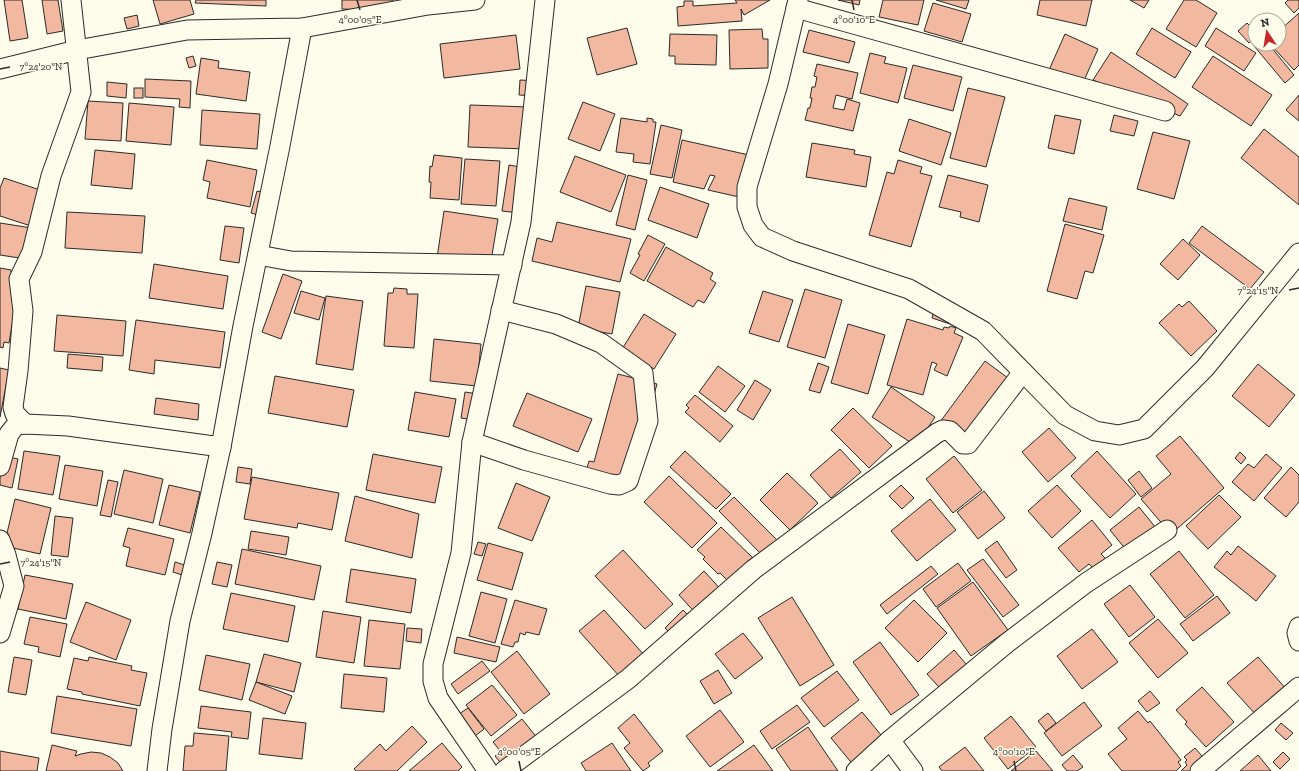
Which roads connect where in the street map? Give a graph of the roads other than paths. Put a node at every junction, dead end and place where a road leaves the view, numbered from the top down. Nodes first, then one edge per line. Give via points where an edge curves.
1 (71, 0) edge
2 (475, 0) edge
3 (545, 0) edge
4 (429, 3) edge
5 (797, 4) edge
6 (302, 28) junction
7 (77, 50) junction
8 (0, 69) edge
9 (1165, 111) dead end
10 (258, 255) junction
11 (1298, 258) edge
12 (512, 265) junction
13 (501, 310) junction
14 (1023, 372) junction
15 (25, 424) junction
16 (472, 442) junction
17 (221, 447) junction
18 (0, 466) edge
19 (1167, 530) dead end
20 (0, 540) edge
21 (1299, 627) edge
22 (0, 633) edge
23 (1299, 641) edge
24 (1299, 687) edge
25 (890, 740) junction
26 (1208, 769) edge
27 (157, 771) edge
28 (488, 771) edge
29 (504, 771) edge
30 (856, 771) edge
31 (913, 771) edge

1 - 7 street
2 - 4 street
3 - 12 street via 522,222
4 - 6 street
5 - 9 street
5 - 14 street via 778,84 747,187 747,207 753,225 762,237 793,251 909,289 983,331
6 - 7 street via 187,30
6 - 10 street
7 - 8 street
7 - 15 street via 81,92 50,176 32,252 19,279 23,311 13,406 14,414
10 - 12 street via 291,261
10 - 17 street
11 - 14 street via 1205,368 1144,429 1119,435 1096,431 1065,415
12 - 13 street
13 - 16 street
13 - 16 street via 556,324 601,343 642,372 648,421 628,481 619,485 524,460
14 - 29 street via 968,444 963,444 950,431 943,430 937,433 754,569 628,679
15 - 17 street via 68,426
15 - 18 street via 16,425 9,434
16 - 28 street via 461,553 433,664 433,681 438,698
17 - 27 street via 180,621
19 - 25 street via 1086,582 1007,643
20 - 22 street via 14,586
21 - 23 street
24 - 26 street
25 - 30 street
25 - 31 street

